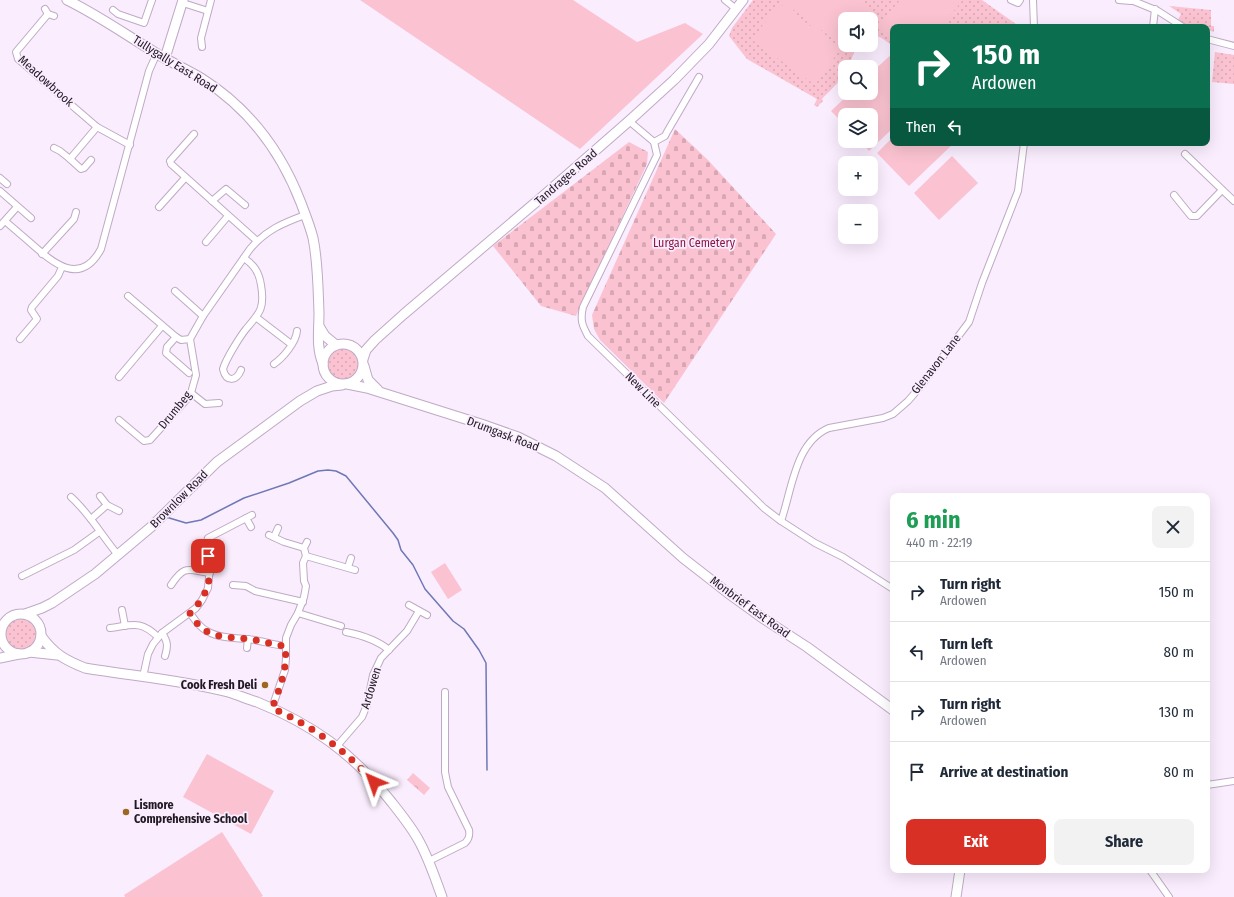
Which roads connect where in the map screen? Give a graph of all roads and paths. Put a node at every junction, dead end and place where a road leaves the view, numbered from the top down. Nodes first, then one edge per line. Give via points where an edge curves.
1 (152, 0) edge
2 (211, 0) edge
3 (725, 0) edge
4 (743, 0) edge
5 (1011, 0) edge
6 (1020, 0) edge
7 (1033, 0) edge
8 (1118, 0) edge
9 (1131, 0) edge
10 (73, 1) edge
11 (183, 1) edge
12 (736, 9) junction
13 (1154, 9) junction
14 (113, 10) dead end
15 (208, 11) junction
16 (49, 13) dead end
17 (1034, 24) edge
18 (1153, 24) edge
19 (1179, 24) edge
20 (194, 37) dead end
21 (201, 38) junction
22 (1210, 40) edge
23 (1234, 46) edge
24 (202, 47) dead end
25 (161, 56) junction
26 (699, 77) dead end
27 (629, 121) junction
28 (97, 127) junction
29 (194, 134) dead end
30 (654, 142) junction
31 (130, 145) junction
32 (1024, 146) edge
33 (54, 148) dead end
34 (1184, 154) dead end
35 (70, 159) junction
36 (91, 160) dead end
37 (0, 178) edge
38 (185, 178) junction
39 (7, 184) dead end
40 (1222, 190) junction
41 (0, 191) edge
42 (1174, 195) dead end
43 (212, 201) junction
44 (1234, 201) edge
45 (245, 205) dead end
46 (18, 207) junction
47 (160, 207) dead end
48 (76, 212) dead end
49 (306, 214) junction
50 (228, 216) junction
51 (31, 218) dead end
52 (5, 221) junction
53 (0, 226) edge
54 (257, 241) junction
55 (206, 242) dead end
56 (42, 254) junction
57 (244, 258) junction
58 (62, 267) junction
59 (175, 291) dead end
60 (128, 296) dead end
61 (203, 316) junction
62 (257, 318) junction
63 (162, 326) junction
64 (319, 326) junction
65 (297, 331) dead end
66 (176, 337) junction
67 (20, 339) dead end
68 (190, 339) junction
69 (375, 340) junction
70 (291, 344) junction
71 (336, 345) junction
72 (352, 346) junction
73 (363, 362) junction
74 (274, 364) dead end
75 (324, 368) junction
76 (241, 370) dead end
77 (189, 373) dead end
78 (120, 377) dead end
79 (344, 384) junction
80 (382, 392) junction
81 (191, 393) junction
82 (307, 397) junction
83 (219, 403) dead end
84 (119, 420) dead end
85 (100, 496) dead end
86 (614, 496) joint
87 (70, 497) dead end
88 (107, 506) junction
89 (119, 511) dead end
90 (252, 515) dead end
91 (246, 518) junction
92 (91, 519) junction
93 (781, 521) junction
94 (251, 527) dead end
95 (278, 528) dead end
96 (99, 532) junction
97 (118, 556) junction
98 (306, 556) junction
99 (351, 558) dead end
100 (348, 567) junction
101 (355, 570) dead end
102 (210, 573) junction
103 (22, 576) dead end
104 (171, 584) dead end
105 (233, 585) dead end
106 (890, 586) edge
107 (303, 602) junction
108 (52, 603) junction
109 (409, 605) dead end
110 (122, 610) dead end
111 (419, 610) junction
112 (190, 613) junction
113 (298, 613) junction
114 (25, 614) junction
115 (0, 615) edge
116 (13, 615) junction
117 (427, 615) dead end
118 (355, 625) dead end
119 (40, 626) junction
120 (125, 626) junction
121 (341, 626) dead end
122 (1, 628) edge
123 (110, 628) dead end
124 (160, 635) junction
125 (41, 636) junction
126 (248, 639) junction
127 (1, 645) edge
128 (285, 646) junction
129 (247, 648) dead end
130 (389, 650) junction
131 (25, 653) junction
132 (57, 655) junction
133 (165, 656) dead end
134 (0, 658) edge
135 (143, 677) junction
136 (446, 692) dead end
137 (272, 708) junction
138 (890, 708) edge
139 (337, 746) junction
140 (1234, 781) edge
141 (1210, 785) edge
142 (429, 860) junction
143 (960, 873) edge
144 (1152, 873) edge
145 (442, 897) edge
146 (956, 897) edge
147 (1168, 897) edge

1 - 14 street via 144,23
2 - 15 street
3 - 12 street
4 - 12 street, Tandragee Road
5 - 6 street via 1018,3
7 - 17 street
8 - 9 street
9 - 13 street
10 - 25 street, Tullygally East Road
11 - 15 street
11 - 25 street
12 - 27 street, Tandragee Road via 703,51
13 - 18 street
13 - 19 street
15 - 21 street
16 - 28 street, Meadowbrook via 16,52 18,59
20 - 21 street
21 - 24 street
22 - 23 street
25 - 31 street via 149,71
25 - 49 street, Tullygally East Road via 201,78 247,115 266,136 281,160
26 - 30 street via 667,132
27 - 30 street
27 - 69 street, Tandragee Road
28 - 31 street, Meadowbrook
28 - 35 street
29 - 38 street via 170,160
30 - 93 street, New Line via 657,155 584,308 581,317 583,327 588,336 664,412 764,508
31 - 58 street via 96,259 81,268
32 - 93 street, Glenavon Lane via 1018,191 969,322 920,387 893,414 822,430 815,437 799,460
33 - 35 street
34 - 40 street
35 - 36 street via 81,169
37 - 39 street
38 - 43 street
38 - 47 street
40 - 42 street via 1194,217
40 - 44 street
41 - 46 street
43 - 45 street via 226,189
43 - 50 street
46 - 51 street
46 - 52 street
48 - 56 street via 74,219
49 - 54 street via 281,224
49 - 64 street, Tullygally East Road via 315,253
50 - 54 street
50 - 55 street
52 - 53 street
52 - 56 street
54 - 57 street
56 - 58 street
57 - 61 street
57 - 62 street via 257,271 261,283 262,308
58 - 67 street via 58,276 32,307 31,310 37,320
59 - 61 street
60 - 63 street
61 - 68 street
62 - 70 street
62 - 76 street via 245,330 223,369 224,374 230,379 238,376
63 - 66 street
63 - 78 street
64 - 71 street via 325,336
64 - 75 street, Tullygally East Road via 318,349
65 - 70 street
66 - 68 street via 181,340
66 - 77 street, Drumbeg via 166,352
68 - 81 street, Drumbeg via 196,375
69 - 72 street, Tandragee Road
69 - 73 street, Tandragee Road via 366,350
70 - 74 street via 282,359
71 - 72 street
71 - 75 street via 325,355
72 - 73 street via 360,353
73 - 79 street via 360,376 355,381
73 - 80 street via 368,380
75 - 79 street via 332,381
75 - 82 street, Brownlow Road via 318,386
79 - 80 street, Drumgask Road
79 - 82 street, Brownlow Road via 327,387
80 - 86 street, Drumgask Road via 518,437 556,456
81 - 83 street via 205,404
81 - 84 street, Drumbeg via 150,440 144,441
82 - 97 street, Brownlow Road via 217,462 162,517
85 - 88 street
86 - 138 street, Monbrief East Road via 683,558 728,593
87 - 92 street
88 - 89 street
88 - 92 street
90 - 91 street
91 - 94 street
91 - 102 street via 208,538 206,544
92 - 96 street
93 - 106 street, New Line
95 - 98 street via 272,536 284,542 306,545
96 - 97 street
96 - 103 street via 74,550
97 - 108 street, Brownlow Road
98 - 100 street
98 - 107 street via 303,563 306,586
99 - 100 street
100 - 101 street
102 - 104 street via 185,570
102 - 112 street via 208,588 202,600
105 - 107 street via 246,586 255,591
107 - 113 street
108 - 114 street, Brownlow Road
108 - 119 street, Brownlow Road via 43,613
109 - 111 street
110 - 120 street
111 - 117 street
111 - 130 street, Ardowen via 407,631
112 - 124 street
112 - 126 street via 199,627 208,632
113 - 121 street
113 - 128 street via 288,631
114 - 116 street
114 - 119 street via 34,618
115 - 116 street
116 - 122 street
118 - 130 street via 350,633 369,638
119 - 125 street
120 - 123 street
120 - 124 street via 140,625
122 - 127 street
124 - 133 street via 167,641
124 - 135 street via 148,654
125 - 131 street via 36,647
125 - 132 street
126 - 128 street
126 - 129 street
127 - 131 street via 16,653
128 - 137 street via 285,670
130 - 139 street, Ardowen via 381,658 373,675 362,717
131 - 132 street
131 - 134 street
132 - 135 street via 85,668
135 - 137 street via 222,691
136 - 142 street via 444,772 470,835 465,843
137 - 139 street via 300,722
139 - 142 street via 382,790 406,820
140 - 141 street
142 - 145 street
143 - 146 street
144 - 147 street

